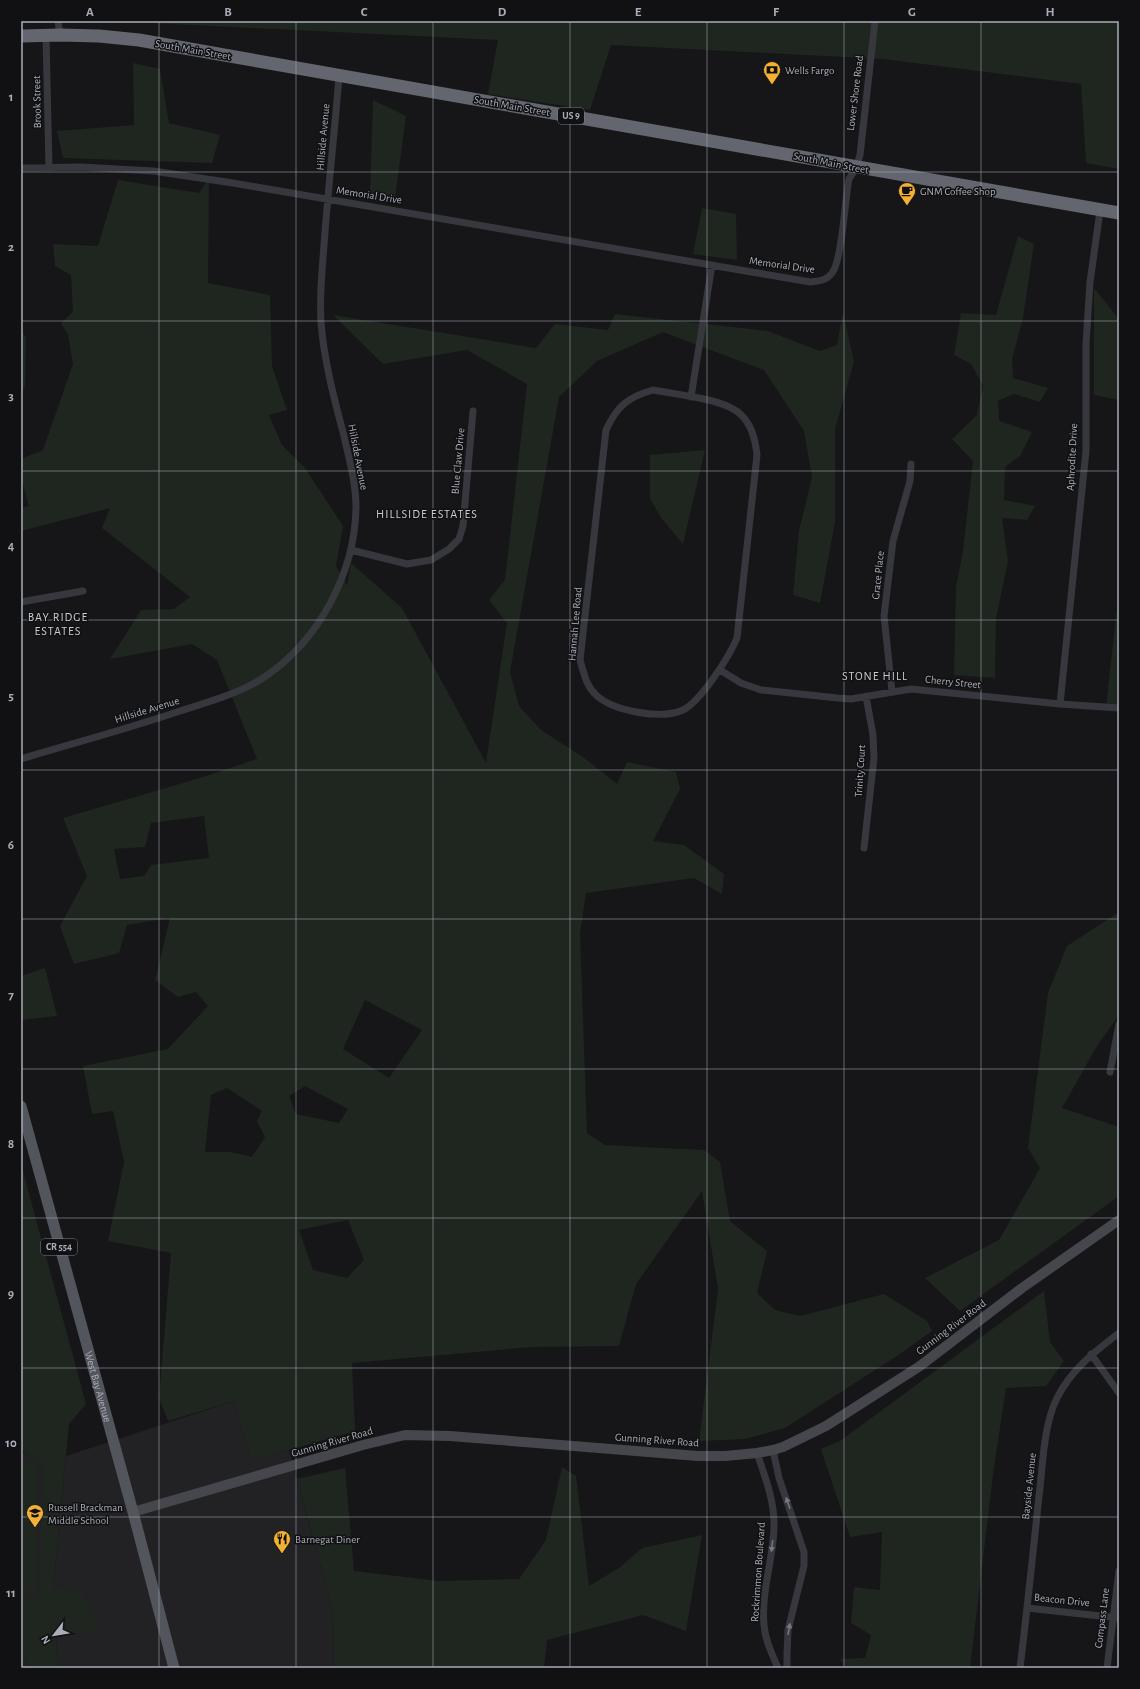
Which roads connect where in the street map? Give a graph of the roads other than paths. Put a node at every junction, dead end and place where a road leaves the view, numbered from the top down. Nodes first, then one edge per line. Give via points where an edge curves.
1 (58, 21) edge
2 (875, 21) edge
3 (60, 35) junction
4 (21, 36) edge
5 (46, 36) junction
6 (339, 76) junction
7 (21, 168) edge
8 (49, 168) junction
9 (856, 168) junction
10 (328, 200) junction
11 (1100, 211) junction
12 (1119, 213) edge
13 (712, 265) junction
14 (692, 397) junction
15 (474, 411) dead end
16 (911, 464) dead end
17 (351, 550) junction
18 (83, 591) dead end
19 (21, 602) edge
20 (720, 670) junction
21 (892, 691) junction
22 (866, 696) junction
23 (1060, 704) junction
24 (1119, 708) edge
25 (21, 759) edge
26 (864, 848) dead end
27 (1119, 1024) edge
28 (1110, 1072) dead end
29 (21, 1106) edge
30 (1119, 1220) edge
31 (1119, 1333) edge
32 (1091, 1354) junction
33 (1119, 1393) edge
34 (773, 1450) junction
35 (757, 1453) junction
36 (133, 1512) junction
37 (1119, 1571) edge
38 (1027, 1608) junction
39 (1116, 1618) edge
40 (174, 1668) edge
41 (778, 1668) edge
42 (787, 1668) edge
43 (1020, 1668) edge
44 (1107, 1668) edge

1 - 3 street
2 - 9 street, Lower Shore Road via 860,155
3 - 5 highway, South Main Street / US 9
3 - 6 highway, South Main Street / US 9 via 139,40
4 - 5 highway, South Main Street / US 9
5 - 8 street, Brook Street
6 - 9 highway, South Main Street / US 9 via 689,136
6 - 10 street, Hillside Avenue
7 - 8 street, Memorial Drive
8 - 10 street, Memorial Drive via 153,171
9 - 11 highway, South Main Street / US 9
9 - 13 street, Memorial Drive via 849,179 837,262 831,275 822,281 810,282
10 - 13 street, Memorial Drive
10 - 17 street, Hillside Avenue via 321,284 321,321 326,364 353,476 356,506
11 - 12 highway, South Main Street / US 9
11 - 23 street, Aphrodite Drive via 1090,282 1086,344 1086,451
13 - 14 street
14 - 20 street, Hannah Lee Road via 721,402 736,410 745,419 756,442 757,455 737,638
14 - 20 street, Hannah Lee Road via 653,390 640,394 619,408 606,430 580,660 586,681 596,695 610,705 650,714 682,710 692,703
15 - 17 street, Blue Claw Drive via 463,526 459,539 431,560 407,564
16 - 21 street, Grace Place via 910,482 893,541 884,616
17 - 25 street, Hillside Avenue via 334,595 313,631 279,667 262,678 203,704
18 - 19 street
20 - 22 street, Cherry Street via 741,683 761,690 844,698
21 - 22 street, Cherry Street
21 - 23 street, Cherry Street via 911,689
22 - 26 street, Trinity Court via 874,758
23 - 24 street, Cherry Street
27 - 28 street
29 - 36 main road, West Bay Avenue / CR 554
30 - 34 street, Gunning River Road via 1022,1288 920,1366 826,1426
31 - 32 street, Bayside Avenue
32 - 33 street
32 - 38 street, Bayside Avenue via 1066,1382 1050,1415
34 - 35 street, Gunning River Road
42 -> 34 street via 788,1630 804,1566 804,1552 779,1478
35 - 36 street, Gunning River Road via 698,1456 450,1436 405,1435
35 -> 41 street, Rockrimmon Boulevard via 770,1493 774,1527 764,1601 764,1625 768,1644
36 - 40 main road, West Bay Avenue / CR 554
37 - 39 street, Compass Lane
38 - 39 street, Beacon Drive
38 - 43 street, Bayside Avenue
39 - 44 street, Compass Lane

